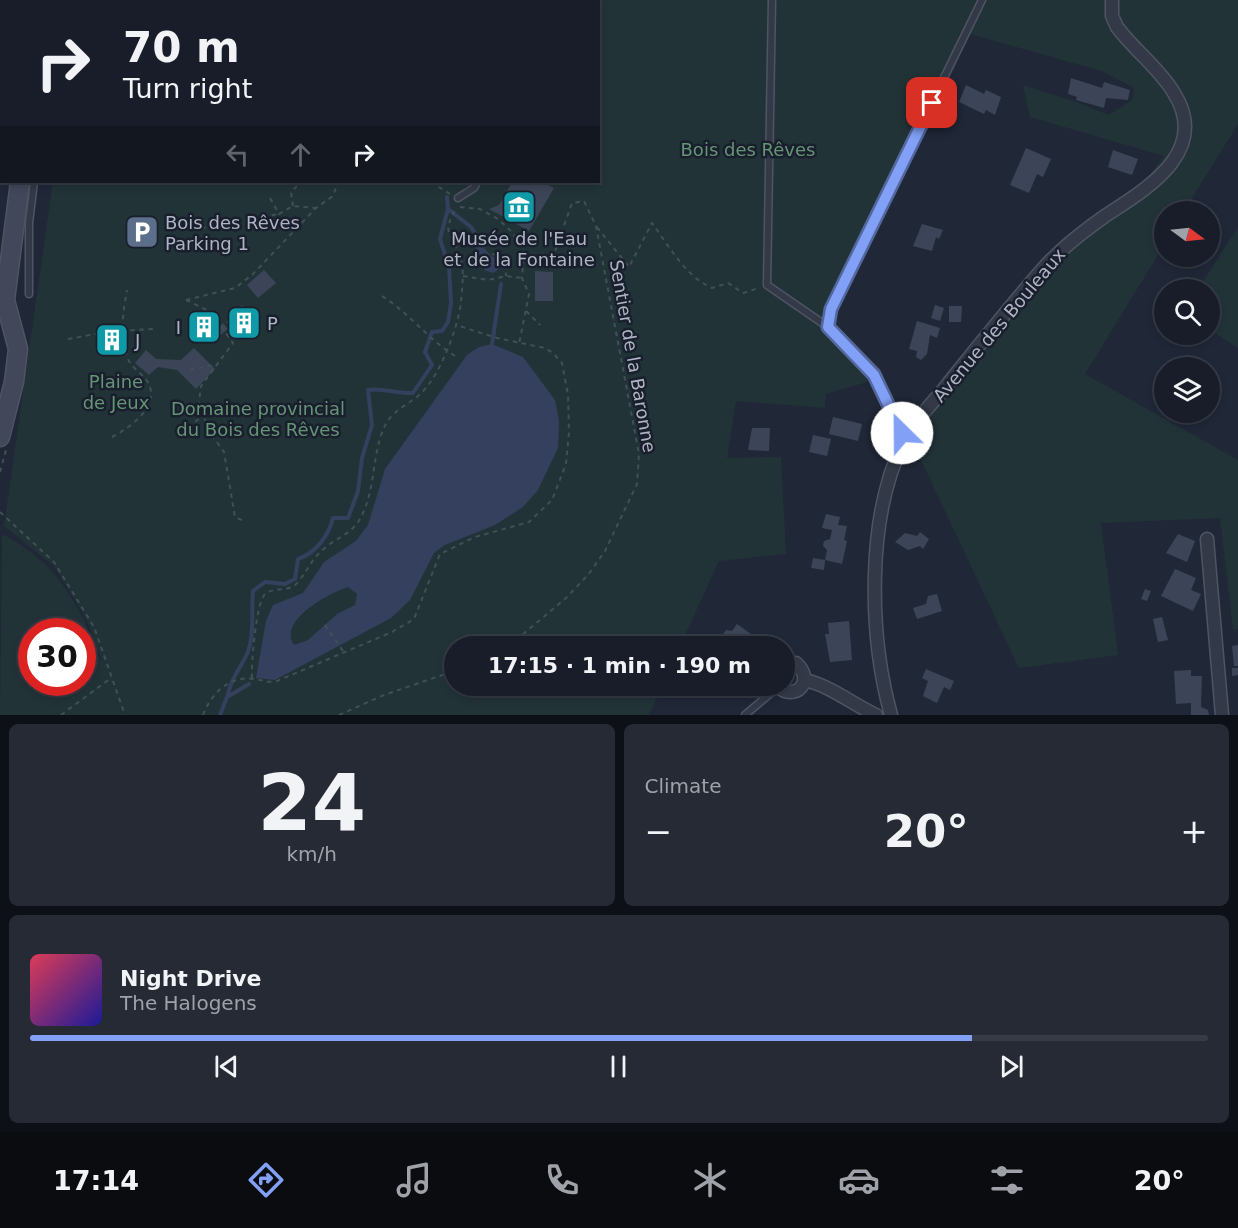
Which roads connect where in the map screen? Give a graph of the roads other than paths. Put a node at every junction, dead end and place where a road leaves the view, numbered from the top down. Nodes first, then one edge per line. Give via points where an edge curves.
1 (772, 0) edge
2 (982, 0) edge
3 (1112, 0) edge
4 (20, 183) edge
5 (34, 183) edge
6 (476, 183) edge
7 (458, 198) road end
8 (29, 294) dead end
9 (828, 327) junction
10 (0, 437) edge
11 (904, 440) junction
12 (1207, 539) dead end
13 (795, 663) edge
14 (805, 680) junction
15 (795, 691) edge
16 (766, 696) edge
17 (745, 715) edge
18 (876, 715) edge
19 (891, 715) edge
20 (1222, 715) edge

1 - 9 lane via 767,285
2 - 9 lane via 831,309
3 - 11 street, Avenue des Bouleaux via 1117,27 1165,81 1180,106 1184,133 1178,152 1158,180 1073,239 1048,263
4 - 10 street via 5,300 18,349
5 - 8 lane via 29,223
6 - 7 lane
9 - 11 street via 874,375
11 - 19 street, Avenue des Bouleaux via 885,491 876,558 880,658
12 - 20 street
13 - 14 street via 804,670
14 - 15 street
14 - 18 street via 822,684
16 - 17 lane

